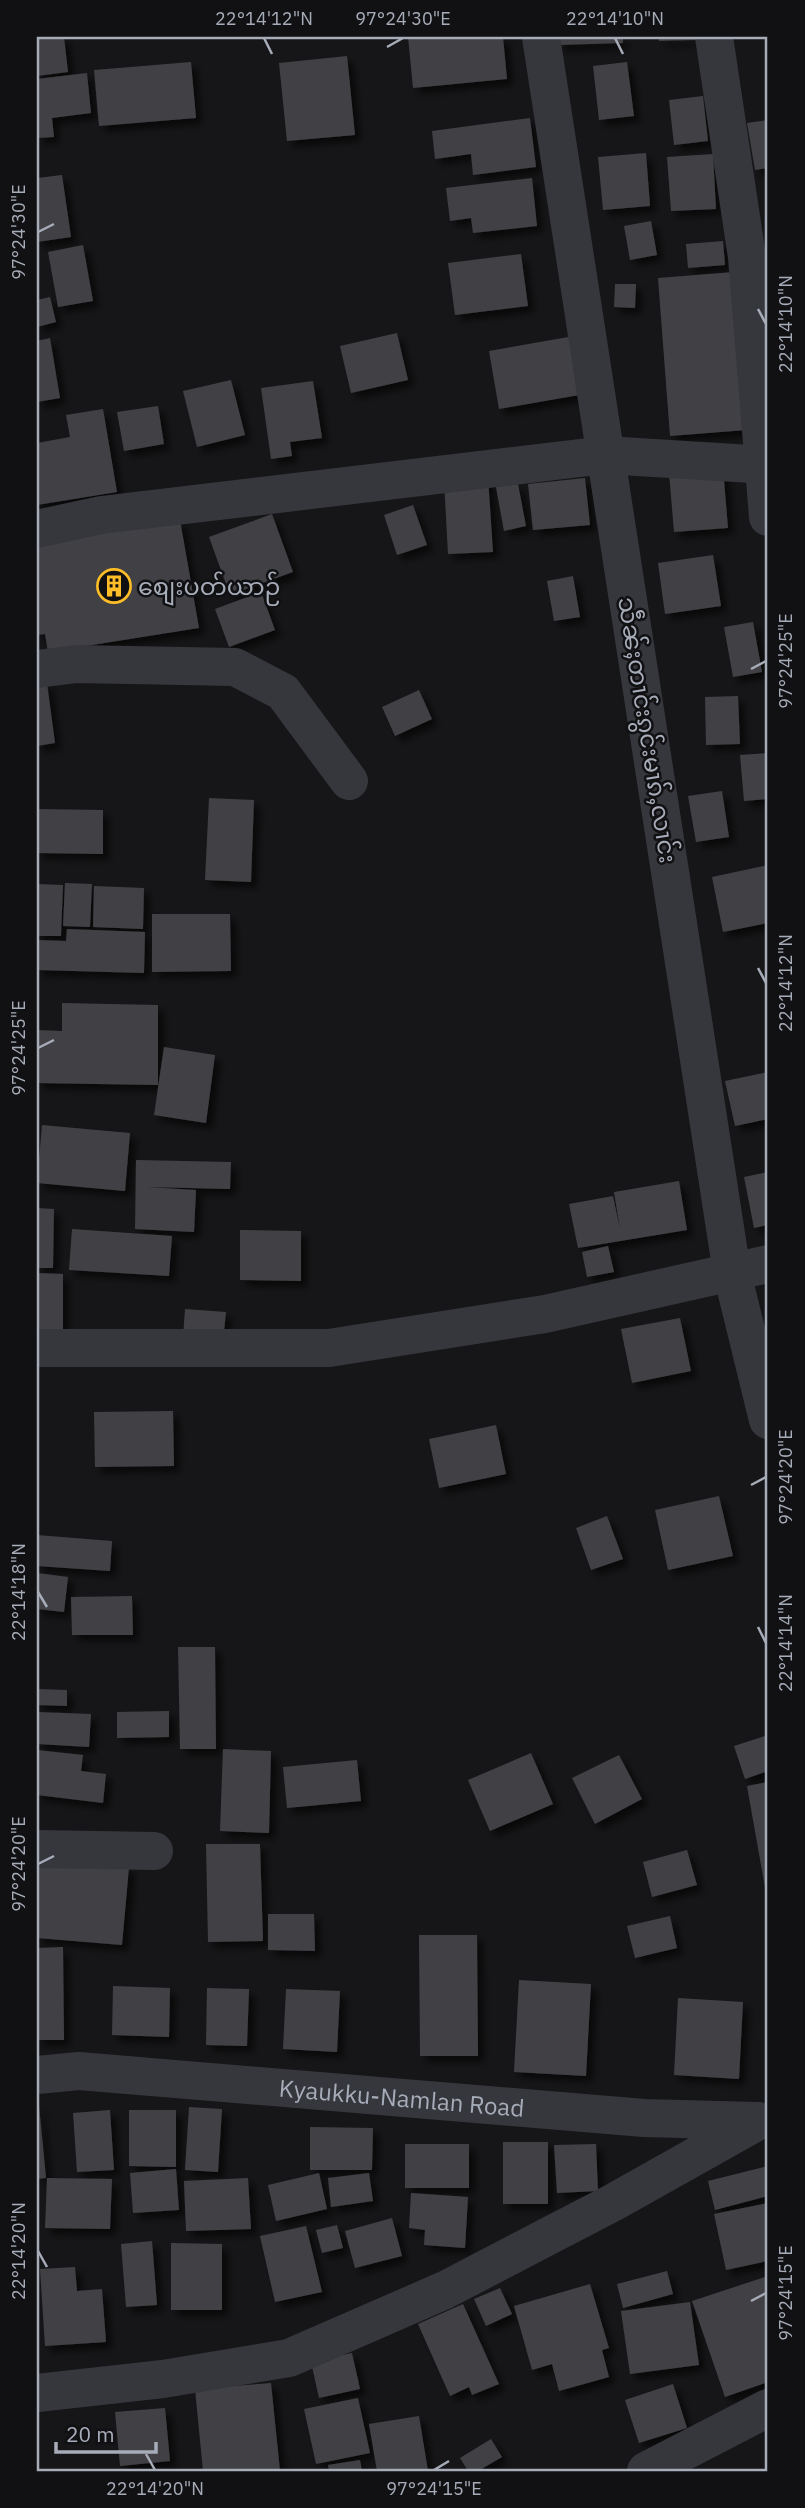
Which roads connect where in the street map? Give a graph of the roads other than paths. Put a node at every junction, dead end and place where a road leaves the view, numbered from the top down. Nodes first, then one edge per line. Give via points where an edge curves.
1 (541, 37) edge
2 (713, 37) edge
3 (605, 455) junction
4 (765, 465) edge
5 (768, 517) edge
6 (37, 529) edge
7 (37, 669) edge
8 (349, 781) dead end
9 (768, 1264) edge
10 (732, 1273) junction
11 (37, 1349) edge
12 (768, 1420) edge
13 (37, 1849) edge
14 (154, 1852) dead end
15 (37, 2075) edge
16 (763, 2121) edge
17 (37, 2393) edge
18 (768, 2408) edge
19 (646, 2471) edge

1 - 3 street, သဵၼ်ႈတၢင်းၵွင်းမၢၵ်ႇလၢင်း
2 - 4 street via 747,257
3 - 4 street
3 - 6 street via 101,515
3 - 10 street, သဵၼ်ႈတၢင်းၵွင်းမၢၵ်ႇလၢင်း
4 - 5 street
7 - 8 street via 77,664 236,667 284,692
9 - 10 street
10 - 11 street via 545,1314 329,1348
10 - 12 street, သဵၼ်ႈတၢင်းၵွင်းမၢၵ်ႇလၢင်း
13 - 14 street
15 - 16 street, Kyaukku-Namlan Road via 79,2071 644,2118
16 - 17 street via 445,2290 289,2358
18 - 19 street

